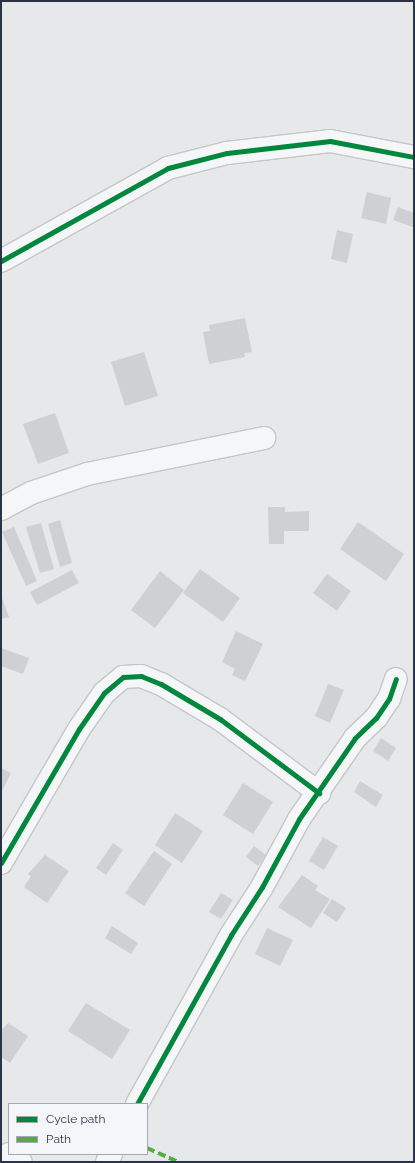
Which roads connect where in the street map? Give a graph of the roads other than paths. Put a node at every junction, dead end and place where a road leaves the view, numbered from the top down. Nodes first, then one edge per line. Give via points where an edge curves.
1 (414, 157) edge
2 (1, 261) edge
3 (264, 438) dead end
4 (1, 509) edge
5 (396, 679) dead end
6 (319, 793) junction
7 (1, 863) edge
8 (139, 1103) edge
9 (10, 1155) edge
10 (21, 1162) edge

1 - 2 street via 330,140 227,153 168,168
3 - 4 street via 87,474 31,493
5 - 6 street via 389,699 376,718 350,744
6 - 7 street via 220,719 161,684 141,676 123,677 104,694 79,728
6 - 8 street via 299,819 262,887 231,935
9 - 10 street

